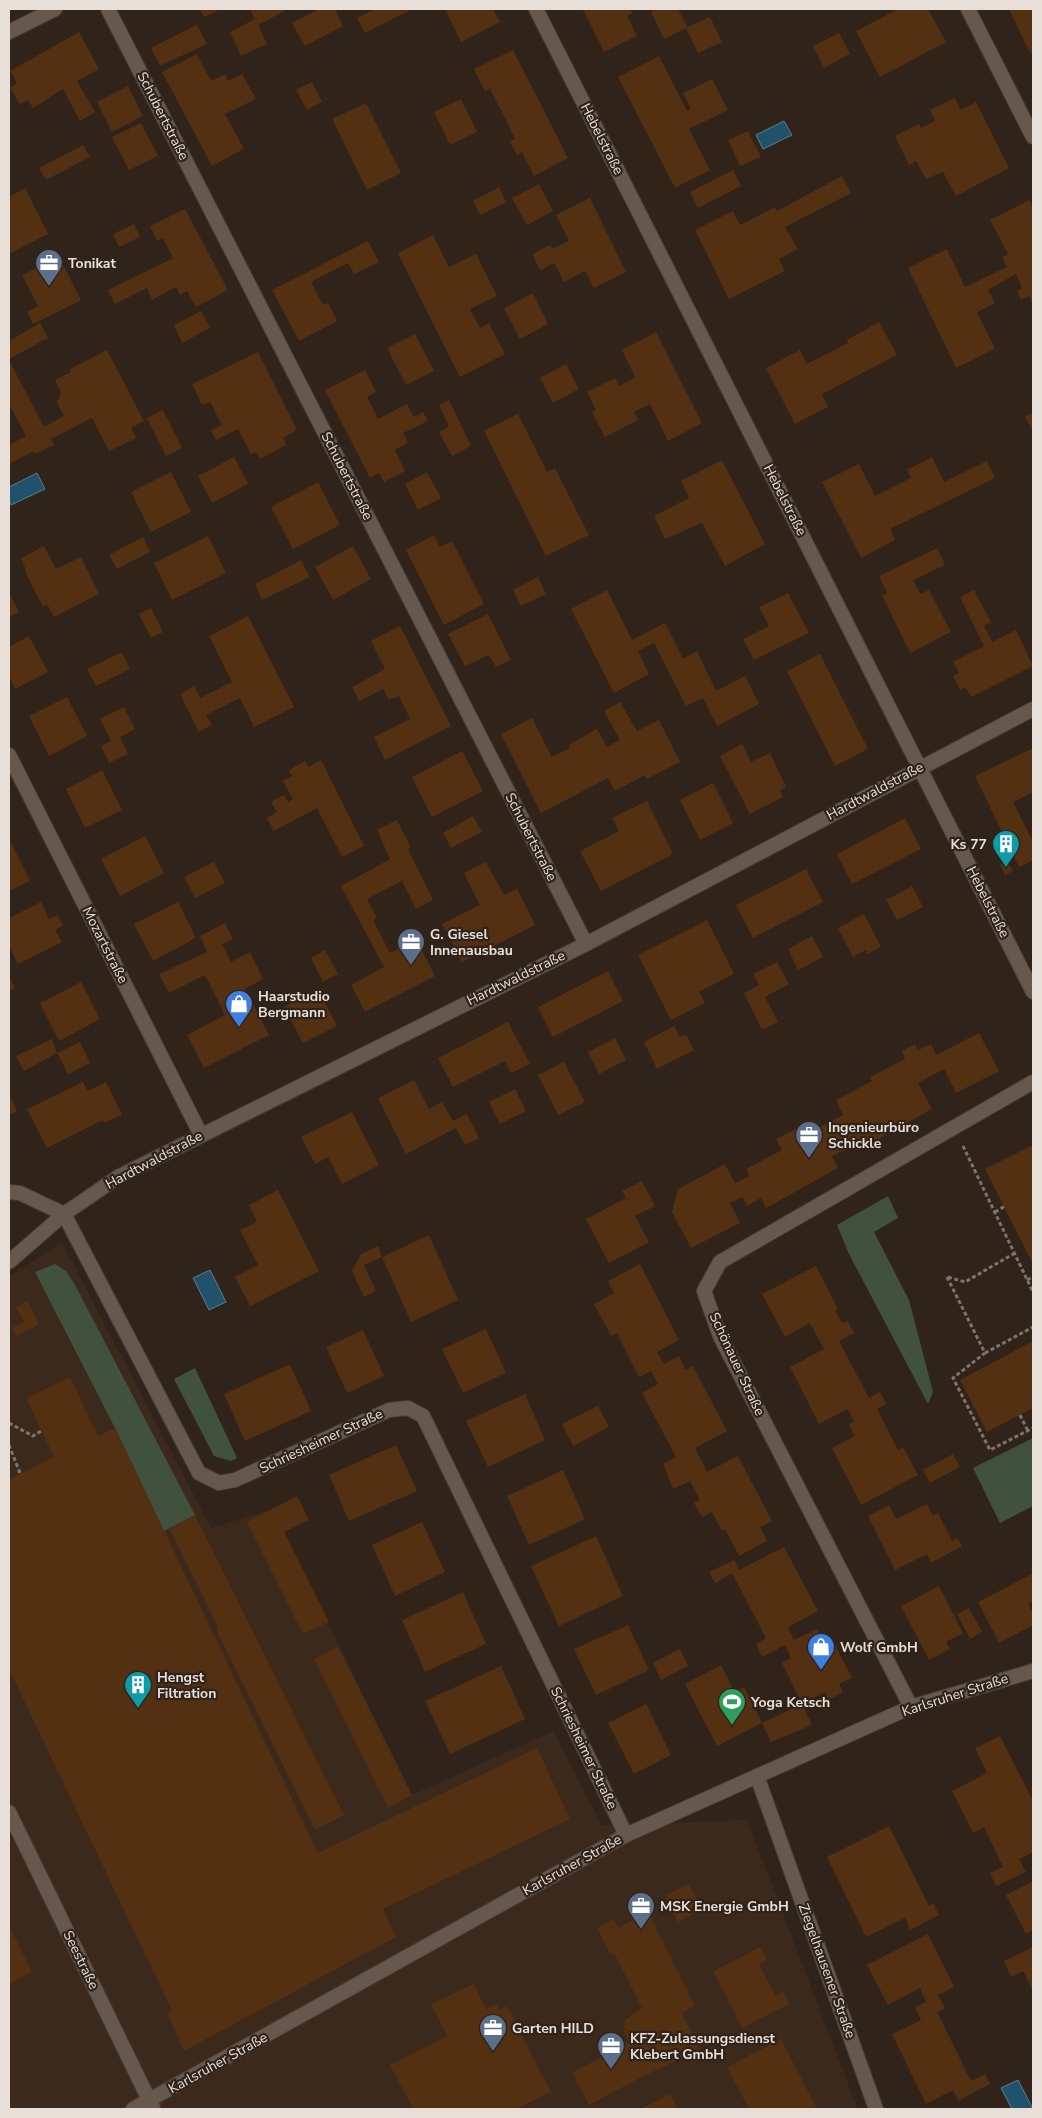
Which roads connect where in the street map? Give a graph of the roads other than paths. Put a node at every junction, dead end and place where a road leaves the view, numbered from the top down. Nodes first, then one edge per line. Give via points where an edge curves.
1 (55, 9) edge
2 (108, 9) edge
3 (536, 9) edge
4 (968, 9) edge
5 (9, 32) edge
6 (1033, 137) edge
7 (1033, 709) edge
8 (9, 755) edge
9 (920, 768) junction
10 (586, 944) junction
11 (1033, 992) edge
12 (1033, 1082) edge
13 (201, 1135) junction
14 (9, 1192) edge
15 (64, 1214) junction
16 (9, 1262) edge
17 (1032, 1673) edge
18 (911, 1707) junction
19 (757, 1776) junction
20 (9, 1812) edge
21 (626, 1834) junction
22 (152, 2105) edge
23 (133, 2109) edge
24 (876, 2109) edge

1 - 5 street
2 - 10 street, Schubertstraße
3 - 9 street, Hebelstraße
4 - 6 street
7 - 9 street, Hardtwaldstraße
8 - 13 street, Mozartstraße
9 - 10 street, Hardtwaldstraße
9 - 11 street, Hebelstraße
10 - 13 street, Hardtwaldstraße
12 - 18 street, Schönauer Straße via 720,1262 704,1291 720,1336
13 - 15 street, Hardtwaldstraße via 118,1177
14 - 15 street via 20,1193
15 - 16 street, Hardtwaldstraße
15 - 21 street, Schriesheimer Straße via 199,1472 218,1483 235,1480 389,1410 408,1408 423,1416
17 - 18 street, Karlsruher Straße
18 - 19 street, Karlsruher Straße
19 - 21 street, Karlsruher Straße
19 - 24 street, Ziegelhausener Straße
20 - 22 street, Seestraße
21 - 22 street, Karlsruher Straße
22 - 23 street, Karlsruher Straße

